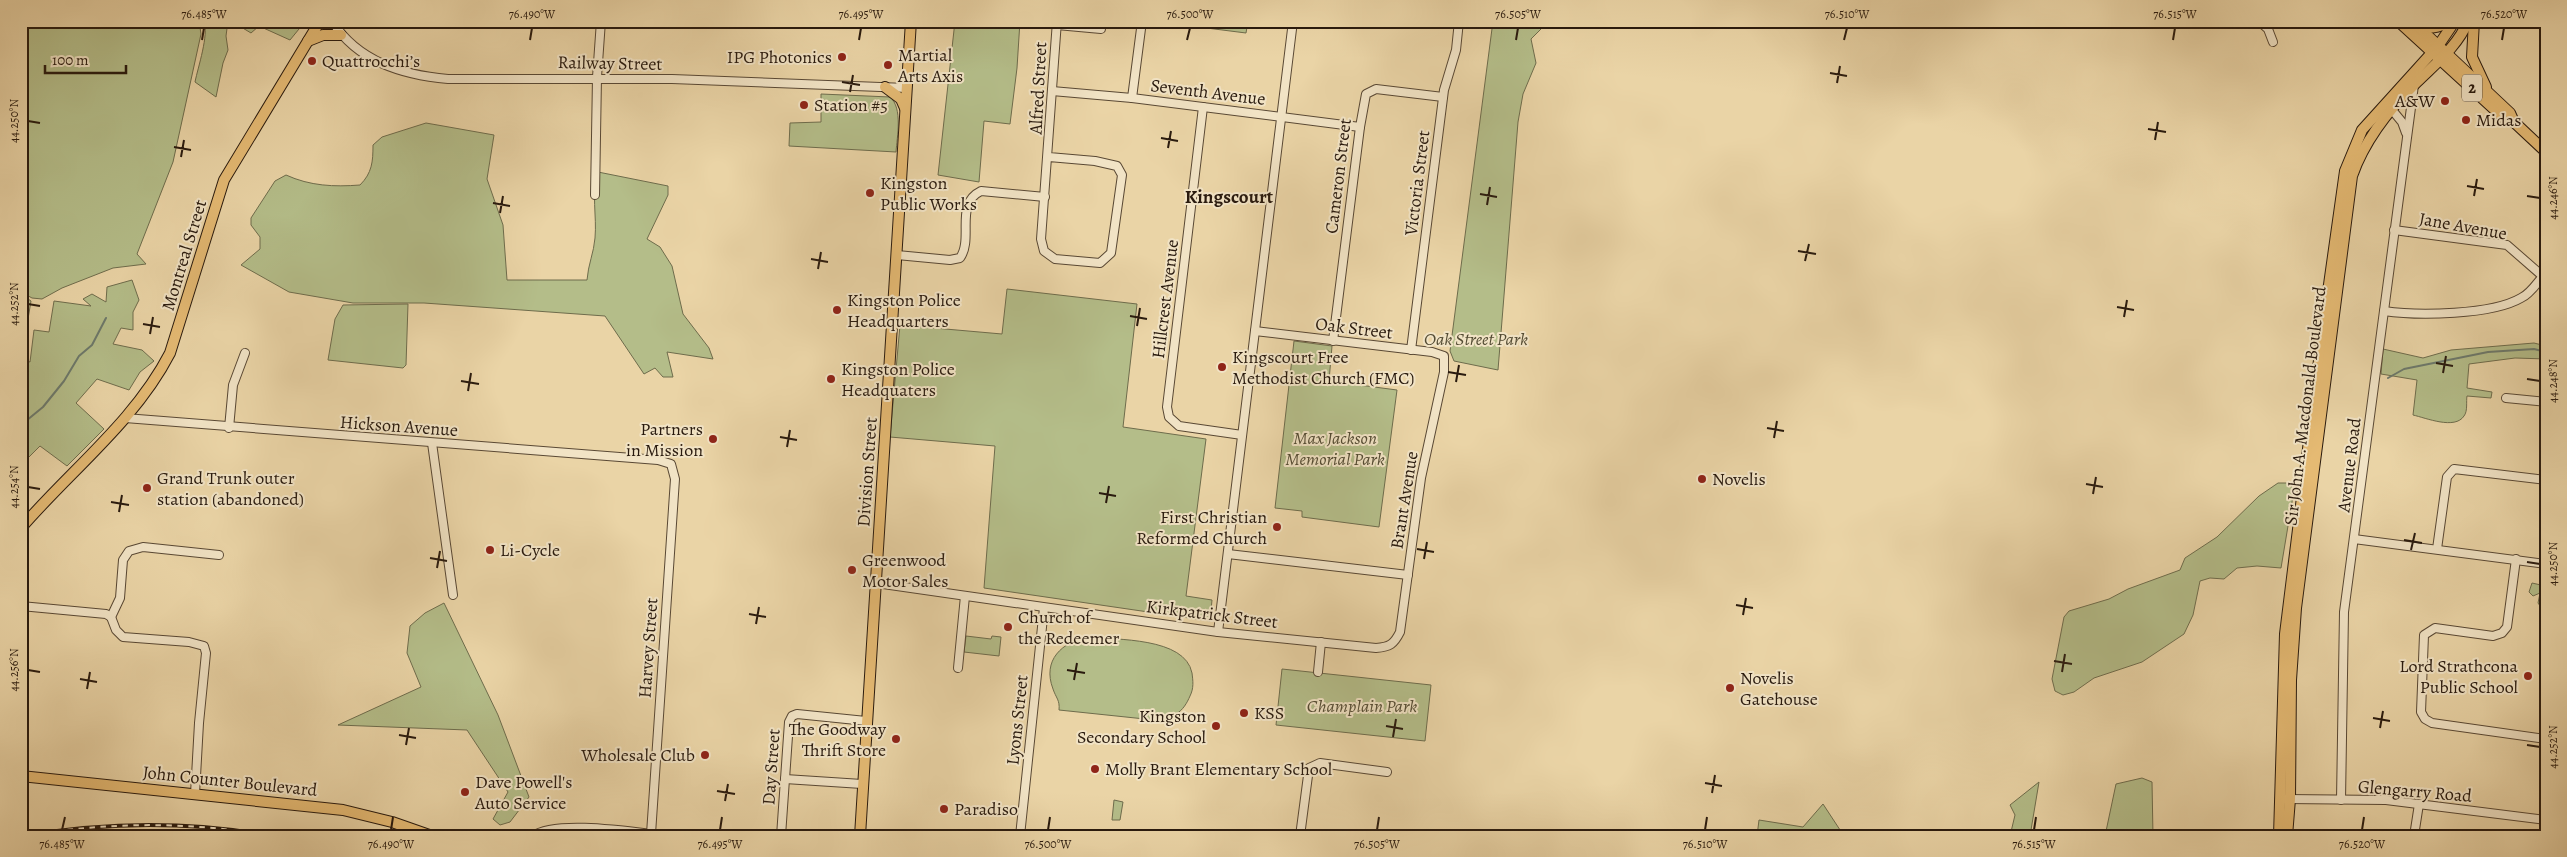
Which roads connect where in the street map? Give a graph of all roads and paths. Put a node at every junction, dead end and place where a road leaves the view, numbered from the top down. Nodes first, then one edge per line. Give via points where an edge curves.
1 (320, 21) edge
2 (332, 21) edge
3 (601, 21) edge
4 (912, 21) edge
5 (1142, 21) edge
6 (1293, 21) edge
7 (1459, 21) edge
8 (2259, 21) edge
9 (2398, 21) edge
10 (2412, 21) edge
11 (2449, 21) edge
12 (2455, 21) edge
13 (2468, 21) edge
14 (2474, 21) edge
15 (1057, 23) edge
16 (1101, 29) dead end
17 (340, 35) junction
18 (307, 42) junction
19 (2273, 42) dead end
20 (2435, 49) junction
21 (2443, 56) junction
22 (597, 77) junction
23 (2414, 85) junction
24 (885, 87) junction
25 (907, 88) junction
26 (1052, 91) junction
27 (2490, 95) junction
28 (1443, 97) junction
29 (1132, 98) junction
30 (2389, 107) junction
31 (1203, 108) junction
32 (905, 109) junction
33 (1282, 117) junction
34 (2514, 122) junction
35 (1360, 127) junction
36 (2407, 135) junction
37 (2546, 152) edge
38 (1049, 157) junction
39 (595, 195) dead end
40 (1045, 197) junction
41 (2394, 230) junction
42 (897, 255) junction
43 (2544, 278) edge
44 (2384, 311) junction
45 (1255, 331) junction
46 (1333, 341) junction
47 (1410, 350) junction
48 (245, 353) dead end
49 (1445, 361) joint
50 (2506, 398) dead end
51 (2546, 402) edge
52 (125, 418) junction
53 (229, 428) junction
54 (1242, 435) junction
55 (432, 443) junction
56 (671, 464) joint
57 (2546, 480) edge
58 (21, 528) edge
59 (2354, 539) junction
60 (2437, 549) junction
61 (1228, 554) junction
62 (219, 555) dead end
63 (2516, 560) junction
64 (2546, 564) edge
65 (1408, 575) junction
66 (876, 583) junction
67 (453, 595) dead end
68 (965, 596) junction
69 (21, 606) edge
70 (1044, 608) junction
71 (111, 617) junction
72 (1218, 632) junction
73 (1321, 642) junction
74 (1394, 643) joint
75 (958, 668) dead end
76 (1318, 672) dead end
77 (866, 721) junction
78 (2546, 739) edge
79 (1387, 772) dead end
80 (21, 776) edge
81 (785, 779) junction
82 (862, 784) junction
83 (195, 794) junction
84 (2285, 799) junction
85 (2341, 800) junction
86 (2419, 804) junction
87 (2546, 820) edge
88 (650, 834) junction
89 (432, 836) edge
90 (533, 836) edge
91 (669, 836) edge
92 (781, 836) edge
93 (860, 836) edge
94 (1020, 836) edge
95 (1300, 836) edge
96 (2278, 836) edge
97 (2287, 836) edge
98 (2414, 836) edge

1 - 18 main road, Montreal Street
2 - 17 street, Railway Street
3 - 22 street
4 - 25 main road, Division Street
5 - 29 street
6 - 33 street
7 - 28 street, Victoria Street via 1456,50
8 - 19 street via 2268,29
9 - 20 main road, 2
10 - 11 main road via 2430,29
10 - 20 main road, 2
12 - 20 main road, Sir John A. Macdonald Boulevard
13 - 21 main road, Sir John A. Macdonald Boulevard via 2457,41
14 - 27 main road via 2472,57
15 - 16 street
15 - 26 street, Alfred Street
17 - 18 main road via 323,35
17 - 22 street, Railway Street via 381,64 416,76 448,79
18 - 52 main road, Montreal Street via 224,180 170,353 159,375
20 - 21 main road, 2
20 - 30 main road, Sir John A. Macdonald Boulevard
21 - 23 main road, Sir John A. Macdonald Boulevard
21 - 27 main road, 2
21 - 34 main road, 2 via 2505,119
22 - 24 street, Railway Street
22 - 39 street
23 - 30 main road, Sir John A. Macdonald Boulevard
23 - 36 street, Avenue Road
24 - 25 street, Railway Street
24 - 32 main road via 901,99
25 - 32 main road, Division Street
26 - 29 street, Seventh Avenue
26 - 38 street, Alfred Street
27 - 34 main road, 2 via 2510,113
28 - 35 street, Cameron Street via 1376,89 1366,94
28 - 47 street, Victoria Street
29 - 31 street, Seventh Avenue
30 - 36 street via 2402,122
30 - 84 main road, Sir John A. Macdonald Boulevard via 2362,130 2351,151 2338,213 2284,634
31 - 33 street, Seventh Avenue
31 - 54 street, Hillcrest Avenue via 1167,407 1169,418 1179,426
32 - 42 main road, Division Street
33 - 35 street, Seventh Avenue
33 - 45 street
34 - 37 main road, 2
35 - 46 street, Cameron Street
36 - 41 street, Avenue Road
38 - 40 street, Alfred Street
38 - 40 street, Alfred Street via 1117,166 1122,175 1113,244 1106,259 1100,263 1056,259 1044,250 1041,239
40 - 42 street via 981,191 973,195 967,206 964,249 960,258
41 - 43 street, Jane Avenue via 2507,245
41 - 44 street, Avenue Road
42 - 66 main road, Division Street
43 - 44 street via 2524,297 2506,306 2433,314
44 - 59 street, Avenue Road
45 - 46 street, Oak Street
45 - 54 street
46 - 47 street, Oak Street
47 - 49 street, Oak Street via 1437,353 1444,356
48 - 53 street via 232,384
49 - 65 street, Brant Avenue via 1420,485
50 - 51 street
52 - 53 street, Hickson Avenue
52 - 58 main road, Montreal Street
53 - 55 street, Hickson Avenue
54 - 61 street
55 - 56 street, Hickson Avenue via 658,460
55 - 67 street
56 - 88 street, Harvey Street via 675,479
57 - 60 street via 2454,469 2447,477
59 - 60 street
59 - 85 street, Avenue Road via 2344,612
60 - 63 street
61 - 65 street
61 - 72 street
62 - 71 street via 143,547 129,551 123,560 120,598
63 - 64 street
63 - 78 street via 2507,627 2502,633 2493,636 2435,628 2424,635 2421,712 2432,723
65 - 74 street, Brant Avenue via 1400,632
66 - 68 street, Kirkpatrick Street
66 - 77 main road, Division Street
68 - 70 street, Kirkpatrick Street
68 - 75 street
69 - 71 street
70 - 72 street, Kirkpatrick Street
70 - 94 street, Lyons Street
71 - 83 street via 123,637 204,646
72 - 73 street, Kirkpatrick Street
73 - 74 street, Kirkpatrick Street via 1376,648 1387,648
73 - 76 street
77 - 81 street, Day Street via 792,716
77 - 82 main road, Division Street
79 - 95 street via 1320,763 1309,768
80 - 83 main road, John Counter Boulevard
81 - 82 street
81 - 92 street, Day Street
82 - 93 main road, Division Street
83 - 89 main road, John Counter Boulevard via 343,810
84 - 85 street, Glengarry Road
84 - 96 main road, Sir John A. Macdonald Boulevard
84 - 97 main road, Sir John A. Macdonald Boulevard
85 - 86 street, Glengarry Road
86 - 87 street, Glengarry Road
86 - 98 street
88 - 90 street via 564,827 546,829
88 - 91 street

